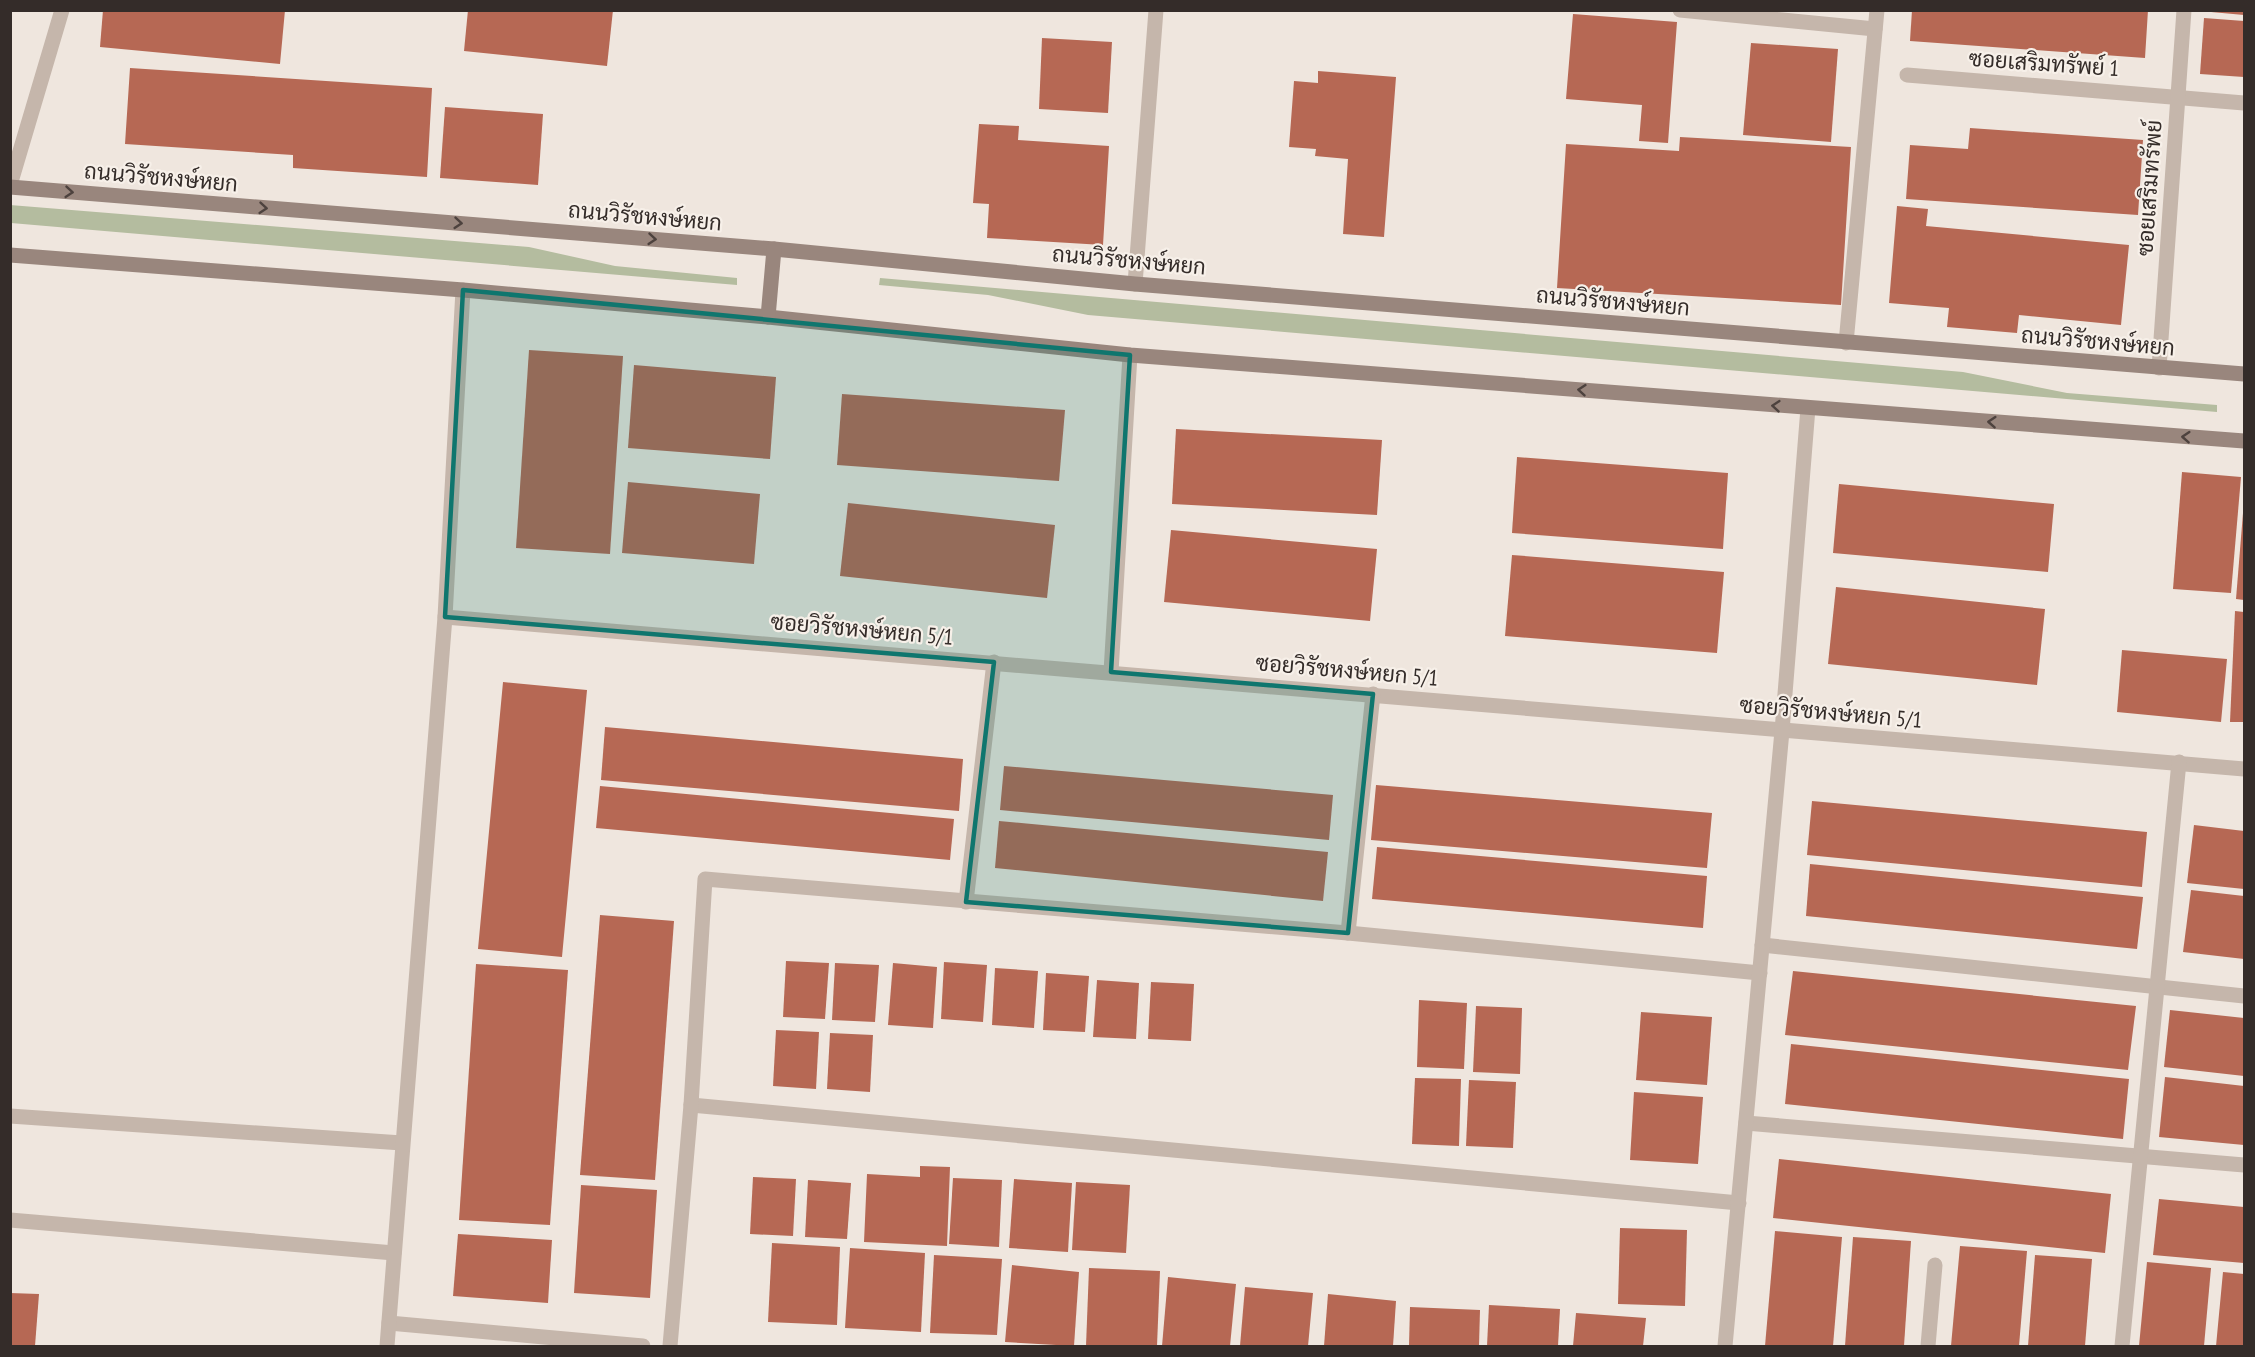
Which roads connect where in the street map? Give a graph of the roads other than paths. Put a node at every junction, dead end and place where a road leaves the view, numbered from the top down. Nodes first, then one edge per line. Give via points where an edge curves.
1 (62, 10) edge
2 (1156, 10) edge
3 (1680, 10) edge
4 (1877, 10) edge
5 (2184, 10) edge
6 (1875, 28) junction
7 (1907, 75) dead end
8 (2178, 96) junction
9 (2244, 103) edge
10 (10, 186) edge
11 (774, 249) junction
12 (10, 255) edge
13 (1135, 284) junction
14 (464, 290) junction
15 (768, 317) junction
16 (1846, 343) junction
17 (1130, 355) junction
18 (2159, 368) junction
19 (2244, 374) edge
20 (1808, 408) junction
21 (2244, 441) edge
22 (445, 617) junction
23 (994, 662) junction
24 (1112, 672) junction
25 (1373, 694) junction
26 (1782, 731) junction
27 (2179, 762) junction
28 (2244, 769) edge
29 (966, 902) junction
30 (1348, 933) junction
31 (1762, 945) junction
32 (1760, 973) junction
33 (2157, 987) junction
34 (2244, 996) edge
35 (692, 1105) junction
36 (10, 1116) edge
37 (1746, 1123) junction
38 (402, 1143) junction
39 (2141, 1156) junction
40 (2244, 1165) edge
41 (1739, 1203) junction
42 (10, 1220) edge
43 (394, 1253) junction
44 (1935, 1265) dead end
45 (389, 1323) junction
46 (387, 1347) edge
47 (642, 1347) edge
48 (670, 1347) edge
49 (1725, 1347) edge
50 (1928, 1347) edge
51 (2122, 1347) edge

1 - 10 street
2 - 13 street
3 - 6 street
4 - 6 street
5 - 8 street, ซอยเสริมทรัพย์
6 - 16 street
7 - 8 street, ซอยเสริมทรัพย์ 1
8 - 9 street, ซอยเสริมทรัพย์ 1
8 - 18 street, ซอยเสริมทรัพย์
10 -> 11 main road, ถนนวิรัชหงษ์หยก
11 - 13 main road, ถนนวิรัชหงษ์หยก
11 - 15 main road
12 - 14 main road
13 - 16 main road, ถนนวิรัชหงษ์หยก
14 - 15 main road
14 - 22 street
15 - 17 main road
16 - 18 main road, ถนนวิรัชหงษ์หยก
20 -> 17 main road
17 - 24 street
18 - 19 main road, ถนนวิรัชหงษ์หยก
21 -> 20 main road
20 - 26 street
22 - 23 street, ซอยวิรัชหงษ์หยก 5/1
22 - 38 street
23 - 24 street, ซอยวิรัชหงษ์หยก 5/1
23 - 29 street
24 - 25 street, ซอยวิรัชหงษ์หยก 5/1
25 - 26 street, ซอยวิรัชหงษ์หยก 5/1
25 - 30 street
26 - 27 street, ซอยวิรัชหงษ์หยก 5/1
26 - 31 street
27 - 28 street, ซอยวิรัชหงษ์หยก 5/1
27 - 33 street
29 - 30 street
29 - 35 street via 705,879
30 - 32 street
31 - 32 street
31 - 33 street
32 - 37 street
33 - 34 street
33 - 39 street
35 - 41 street
35 - 48 street
36 - 38 street
37 - 39 street
37 - 41 street
38 - 43 street
39 - 40 street
39 - 51 street
41 - 49 street
42 - 43 street
43 - 45 street
44 - 50 street
45 - 46 street
45 - 47 street

